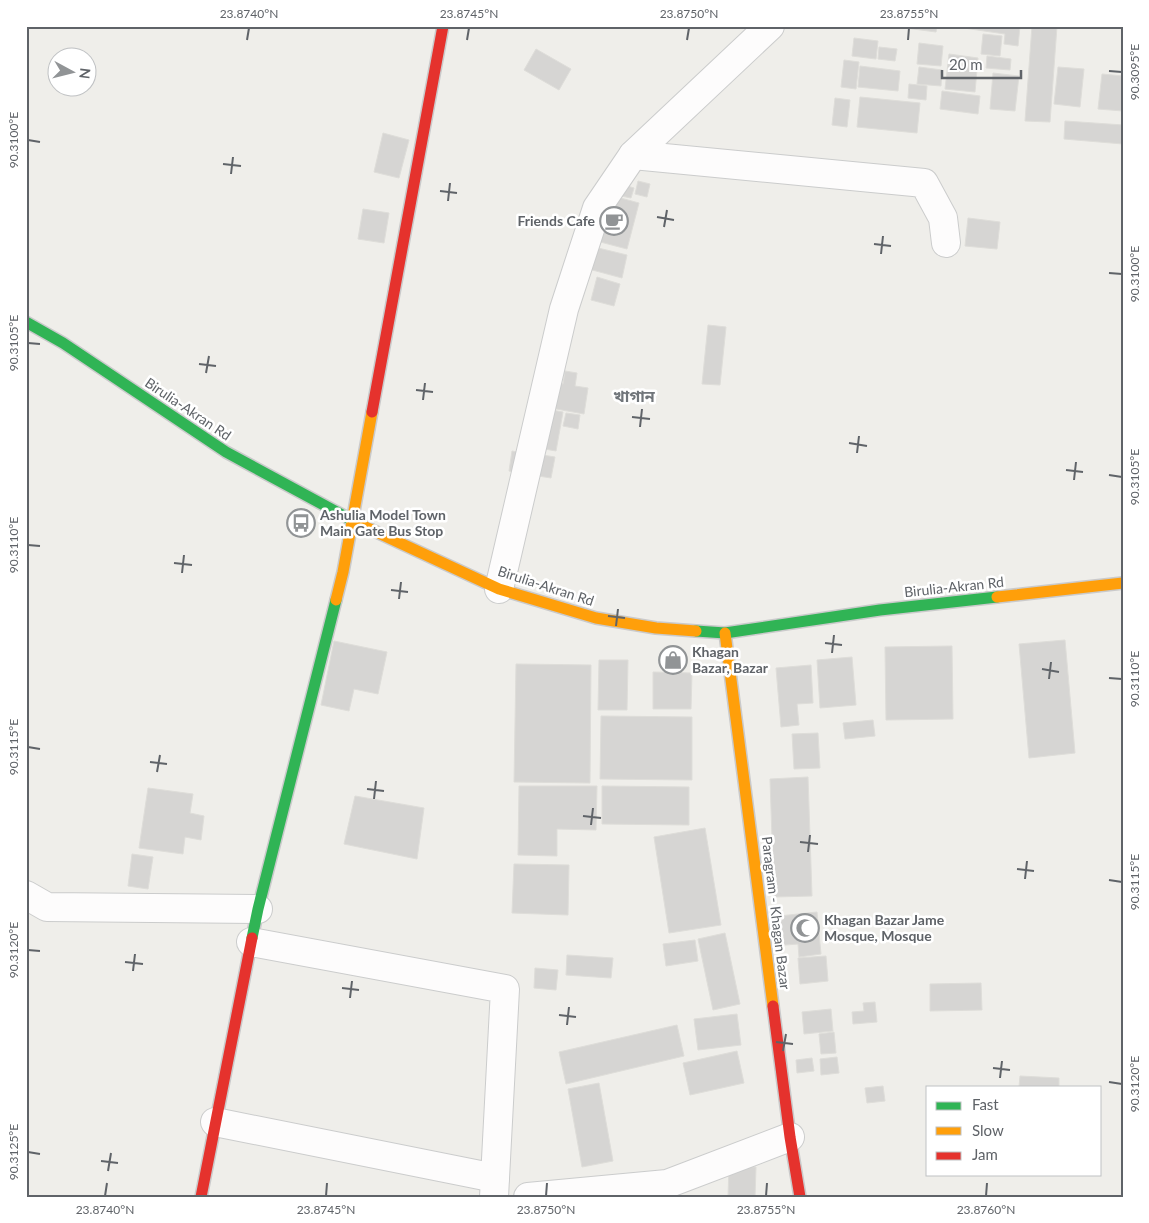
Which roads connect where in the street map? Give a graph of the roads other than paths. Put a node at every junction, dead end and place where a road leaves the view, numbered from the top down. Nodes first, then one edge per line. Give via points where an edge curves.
1 (442, 26) edge
2 (770, 26) edge
3 (633, 155) junction
4 (946, 243) dead end
5 (26, 322) edge
6 (353, 521) junction
7 (1123, 583) edge
8 (500, 589) junction
9 (725, 633) junction
10 (33, 907) edge
11 (258, 909) junction
12 (252, 942) junction
13 (215, 1122) junction
14 (790, 1137) junction
15 (495, 1187) edge
16 (653, 1191) edge
17 (202, 1197) edge
18 (528, 1197) edge
19 (800, 1197) edge

1 - 6 main road
2 - 3 street
3 - 4 street via 924,182 942,218
3 - 8 street via 597,208 564,309
5 - 6 main road, Birulia-Akran Rd via 63,343 226,452
6 - 8 main road, Birulia-Akran Rd
6 - 11 main road
7 - 9 main road, Birulia-Akran Rd via 880,610
8 - 9 main road, Birulia-Akran Rd via 596,618 656,628
9 - 14 main road, Paragram - Khagan Bazar
10 - 11 street
11 - 12 main road
12 - 13 main road
12 - 15 street via 505,989
13 - 15 street
13 - 17 main road
14 - 16 street
14 - 19 main road, Paragram - Khagan Bazar
16 - 18 street

